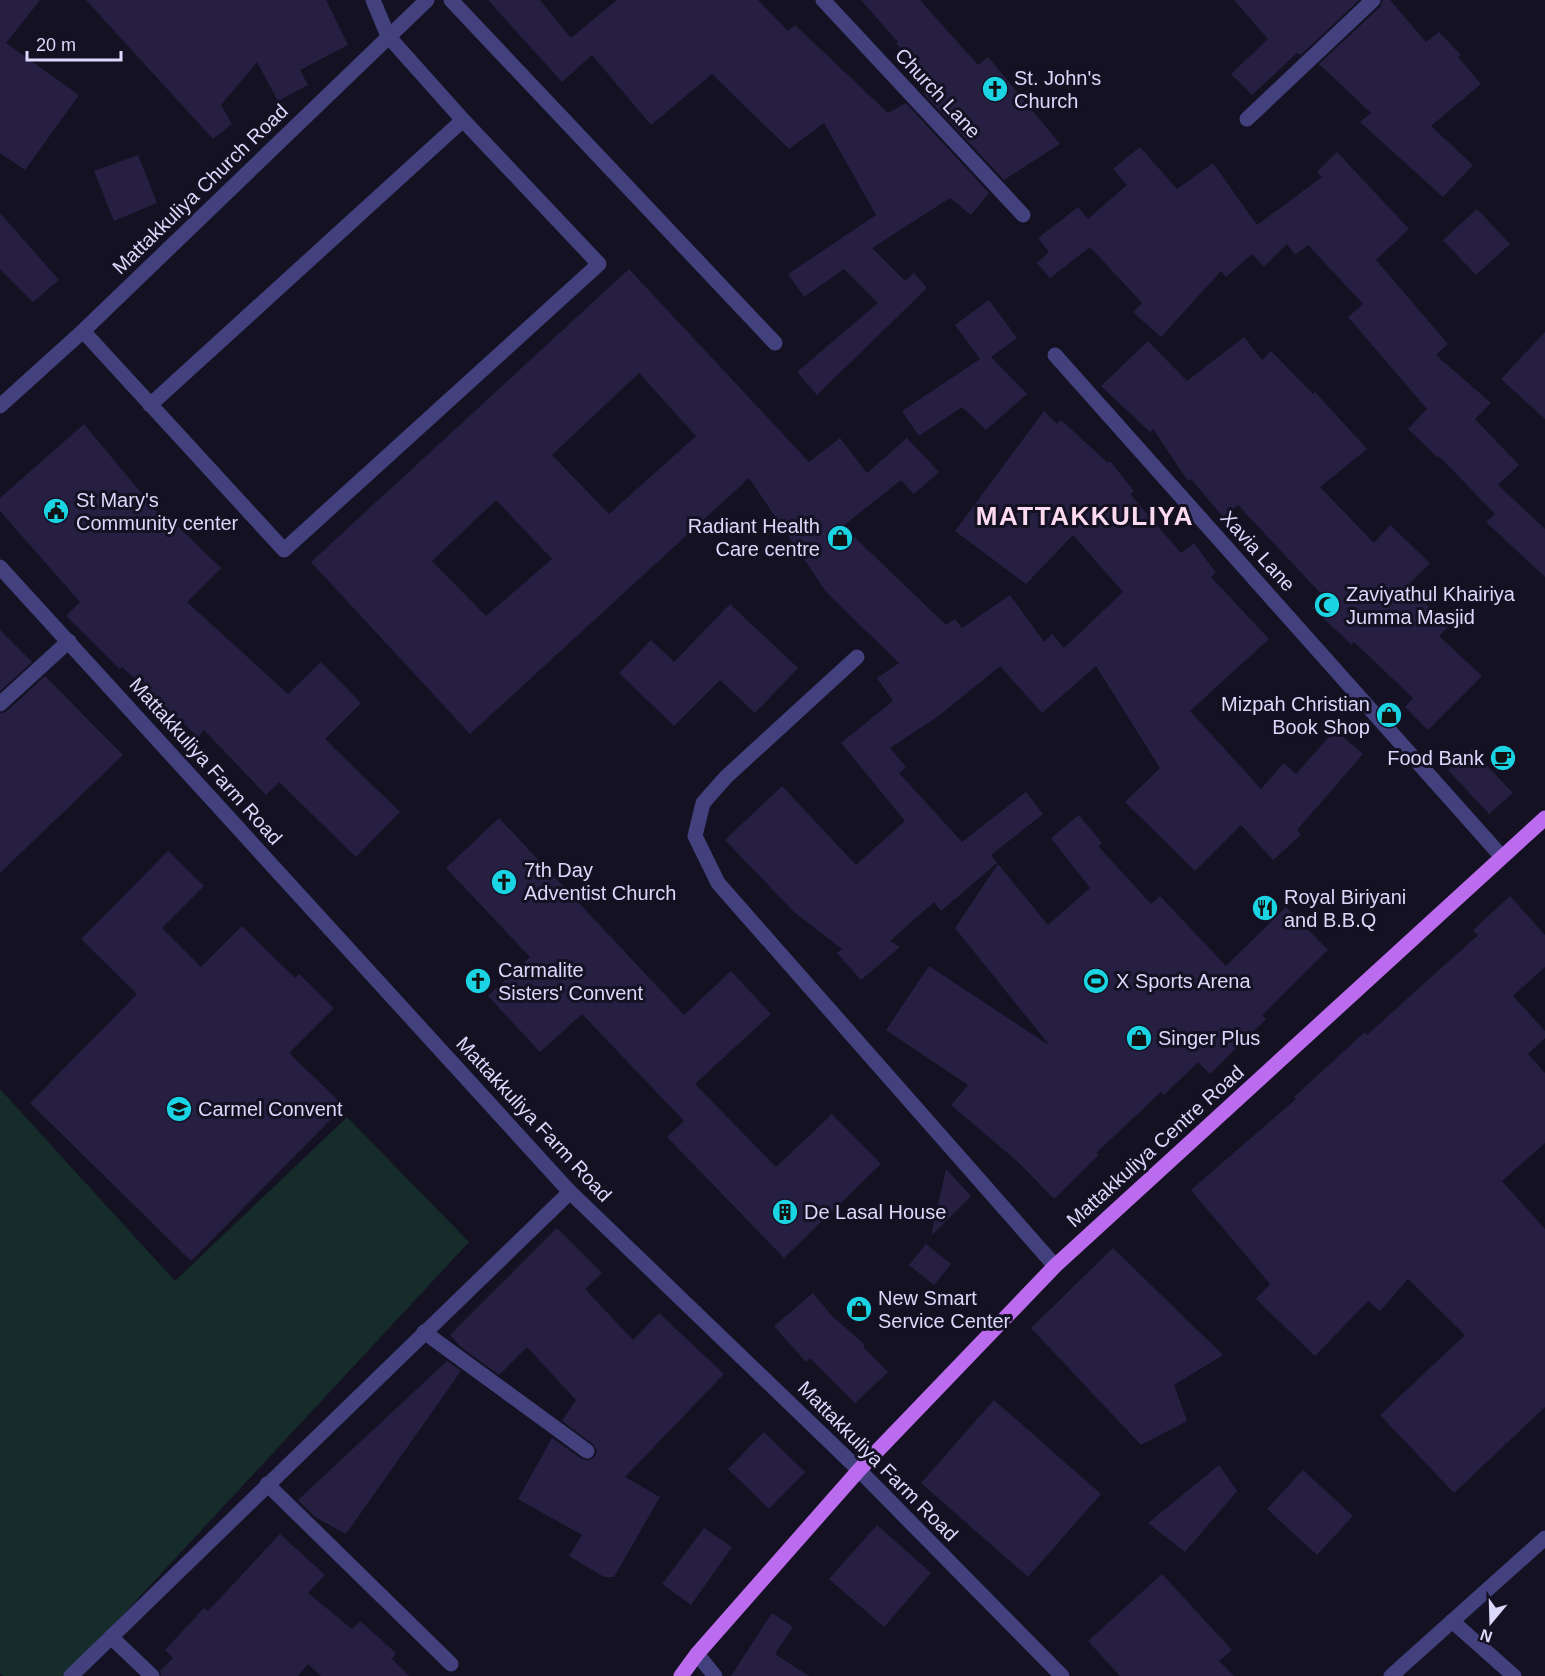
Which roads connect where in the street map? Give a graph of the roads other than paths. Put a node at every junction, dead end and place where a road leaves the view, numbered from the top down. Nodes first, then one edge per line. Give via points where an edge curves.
1 (373, 0) edge
2 (427, 0) edge
3 (451, 0) edge
4 (823, 0) edge
5 (1373, 0) edge
6 (388, 36) junction
7 (1247, 119) dead end
8 (463, 120) junction
9 (1023, 215) dead end
10 (82, 331) junction
11 (775, 343) dead end
12 (1055, 355) dead end
13 (150, 405) junction
14 (0, 406) edge
15 (0, 567) edge
16 (69, 641) junction
17 (858, 657) dead end
18 (0, 704) edge
19 (1545, 818) edge
20 (1502, 856) junction
21 (570, 1192) junction
22 (1055, 1266) junction
23 (424, 1332) junction
24 (587, 1451) dead end
25 (859, 1470) junction
26 (267, 1484) junction
27 (1545, 1538) edge
28 (1452, 1621) junction
29 (111, 1637) junction
30 (697, 1654) junction
31 (451, 1664) dead end
32 (71, 1676) edge
33 (152, 1676) edge
34 (681, 1676) edge
35 (715, 1676) edge
36 (1062, 1676) edge
37 (1391, 1676) edge
38 (1514, 1676) edge

1 - 6 street
2 - 6 street, Mattakkuliya Church Road
3 - 11 street
4 - 9 street, Church Lane
5 - 7 street
6 - 8 street
6 - 10 street, Mattakkuliya Church Road
8 - 13 street
8 - 13 street via 599,264 284,550
10 - 13 street
10 - 14 street, Mattakkuliya Church Road
12 - 20 street, Xavia Lane
15 - 16 street, Mattakkuliya Farm Road
16 - 18 street
16 - 21 street, Mattakkuliya Farm Road
17 - 22 street via 726,777 703,803 695,836 717,883
19 - 20 main road, Mattakkuliya Centre Road
20 - 22 main road, Mattakkuliya Centre Road
21 - 23 street
21 - 25 street, Mattakkuliya Farm Road
22 - 25 main road, Mattakkuliya Centre Road
23 - 24 street
23 - 26 street
25 - 30 main road, Mattakkuliya Centre Road
25 - 36 street, Mattakkuliya Farm Road
26 - 29 street
26 - 31 street
27 - 28 street
28 - 37 street
28 - 38 street
29 - 32 street
29 - 33 street
30 - 34 main road, Mattakkuliya Centre Road
30 - 35 street

